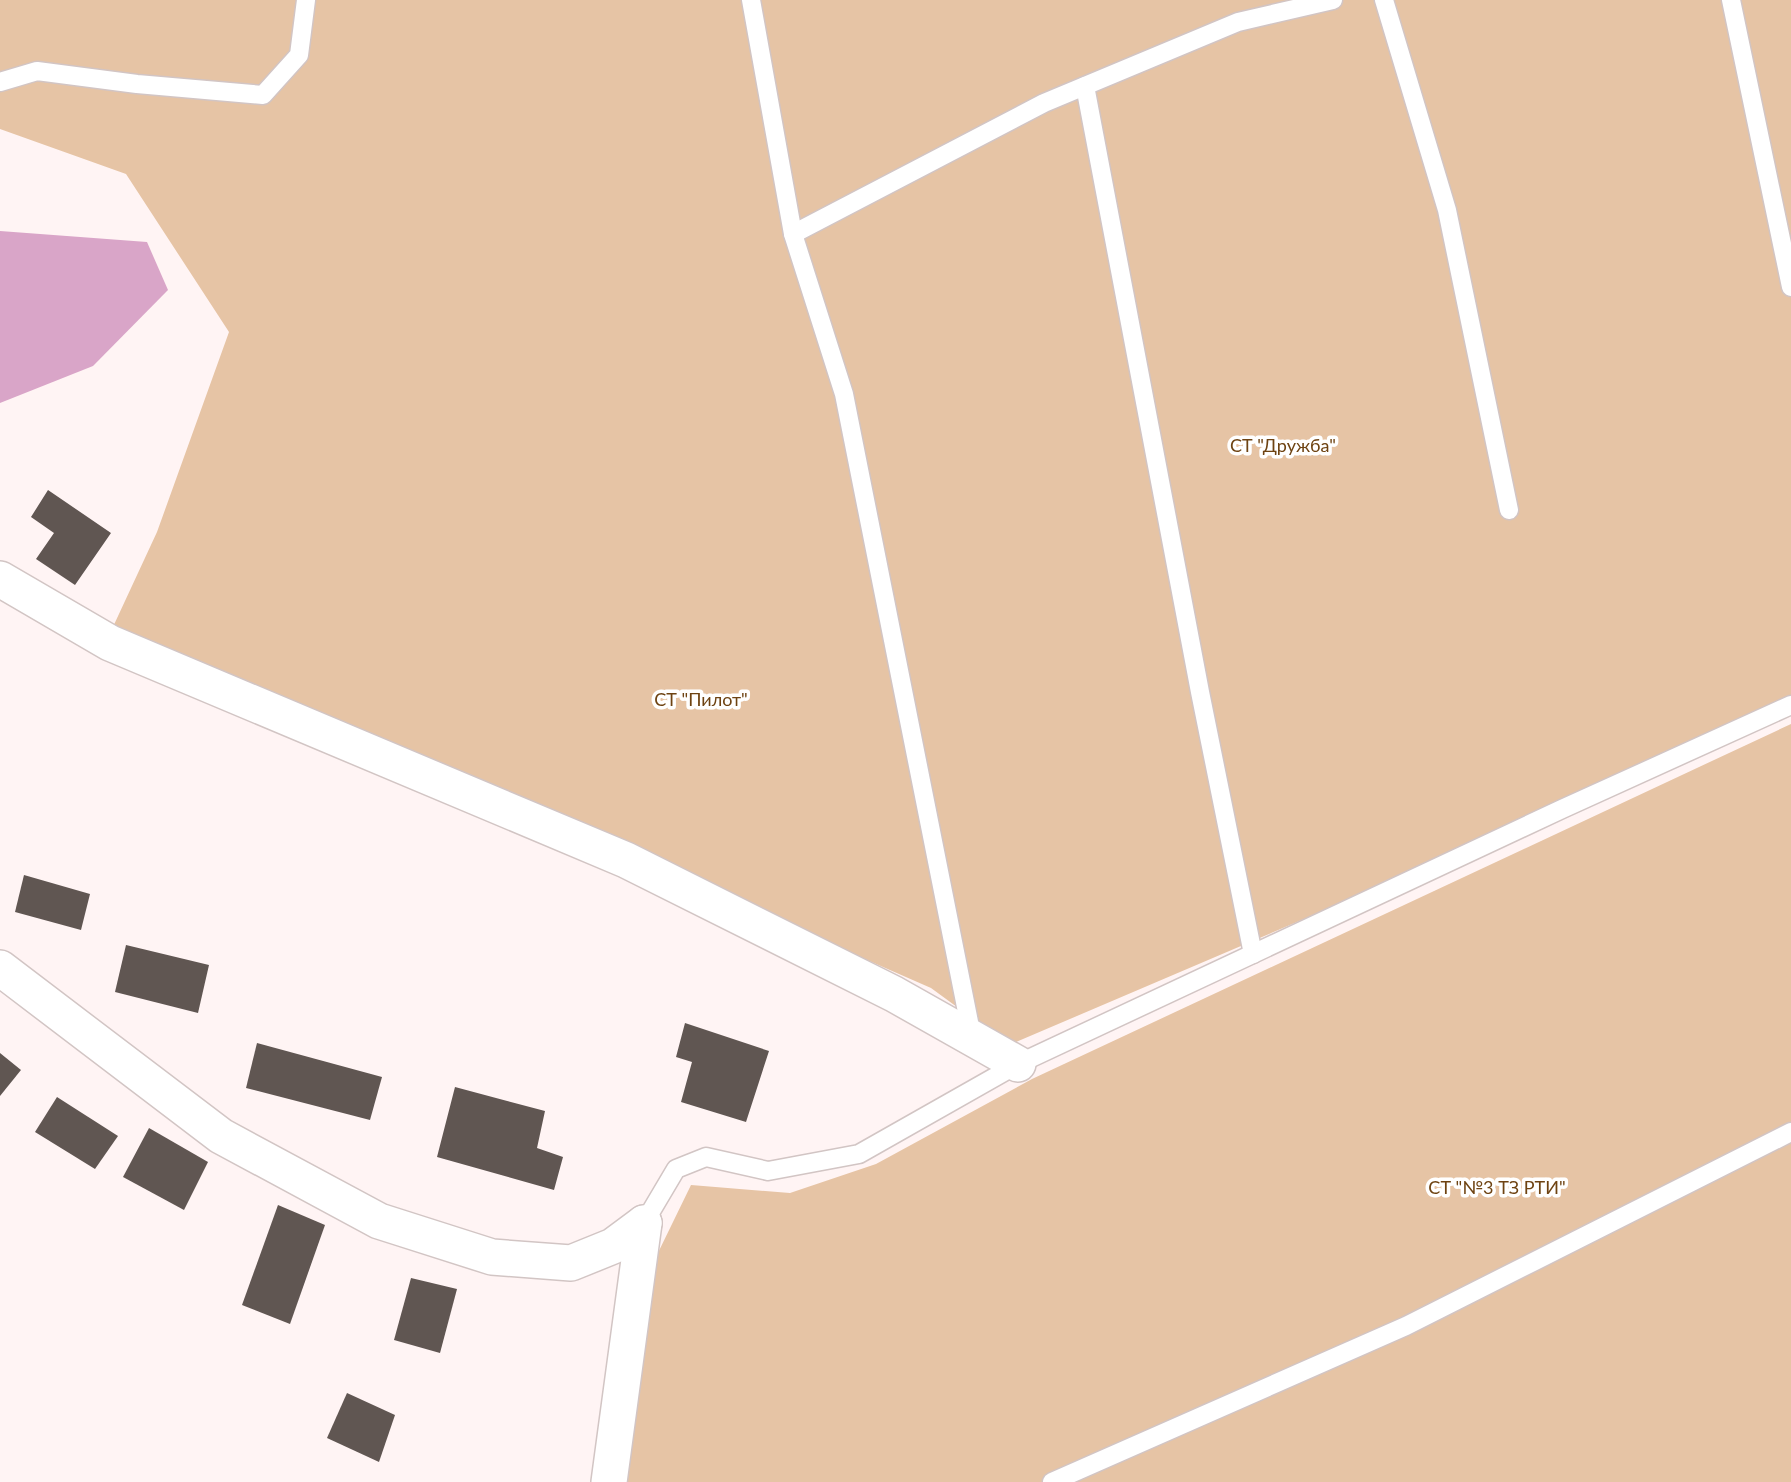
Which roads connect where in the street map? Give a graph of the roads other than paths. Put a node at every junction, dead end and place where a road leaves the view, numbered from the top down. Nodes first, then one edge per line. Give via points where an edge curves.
1 (306, 0) edge
2 (751, 0) edge
3 (1333, 0) edge
4 (1384, 0) edge
5 (1731, 0) edge
6 (0, 82) edge
7 (1085, 86) junction
8 (793, 234) junction
9 (1791, 287) edge
10 (1509, 510) dead end
11 (0, 579) edge
12 (1791, 705) edge
13 (1253, 954) junction
14 (0, 968) edge
15 (972, 1038) junction
16 (1018, 1064) junction
17 (1791, 1132) edge
18 (644, 1223) junction
19 (608, 1482) edge
20 (1052, 1482) edge

1 - 6 lane via 299,55 263,95 37,71
2 - 8 lane
3 - 7 lane via 1238,22
4 - 10 lane via 1447,209
5 - 9 lane
7 - 8 lane
7 - 13 lane
8 - 15 lane via 844,394
11 - 15 street via 110,643 626,860
12 - 13 lane
13 - 16 lane
14 - 18 street via 221,1136 379,1222 492,1257 571,1263 613,1246
15 - 16 street
16 - 18 lane via 859,1154 768,1171 706,1157 676,1169
17 - 20 lane via 1406,1326
18 - 19 street

